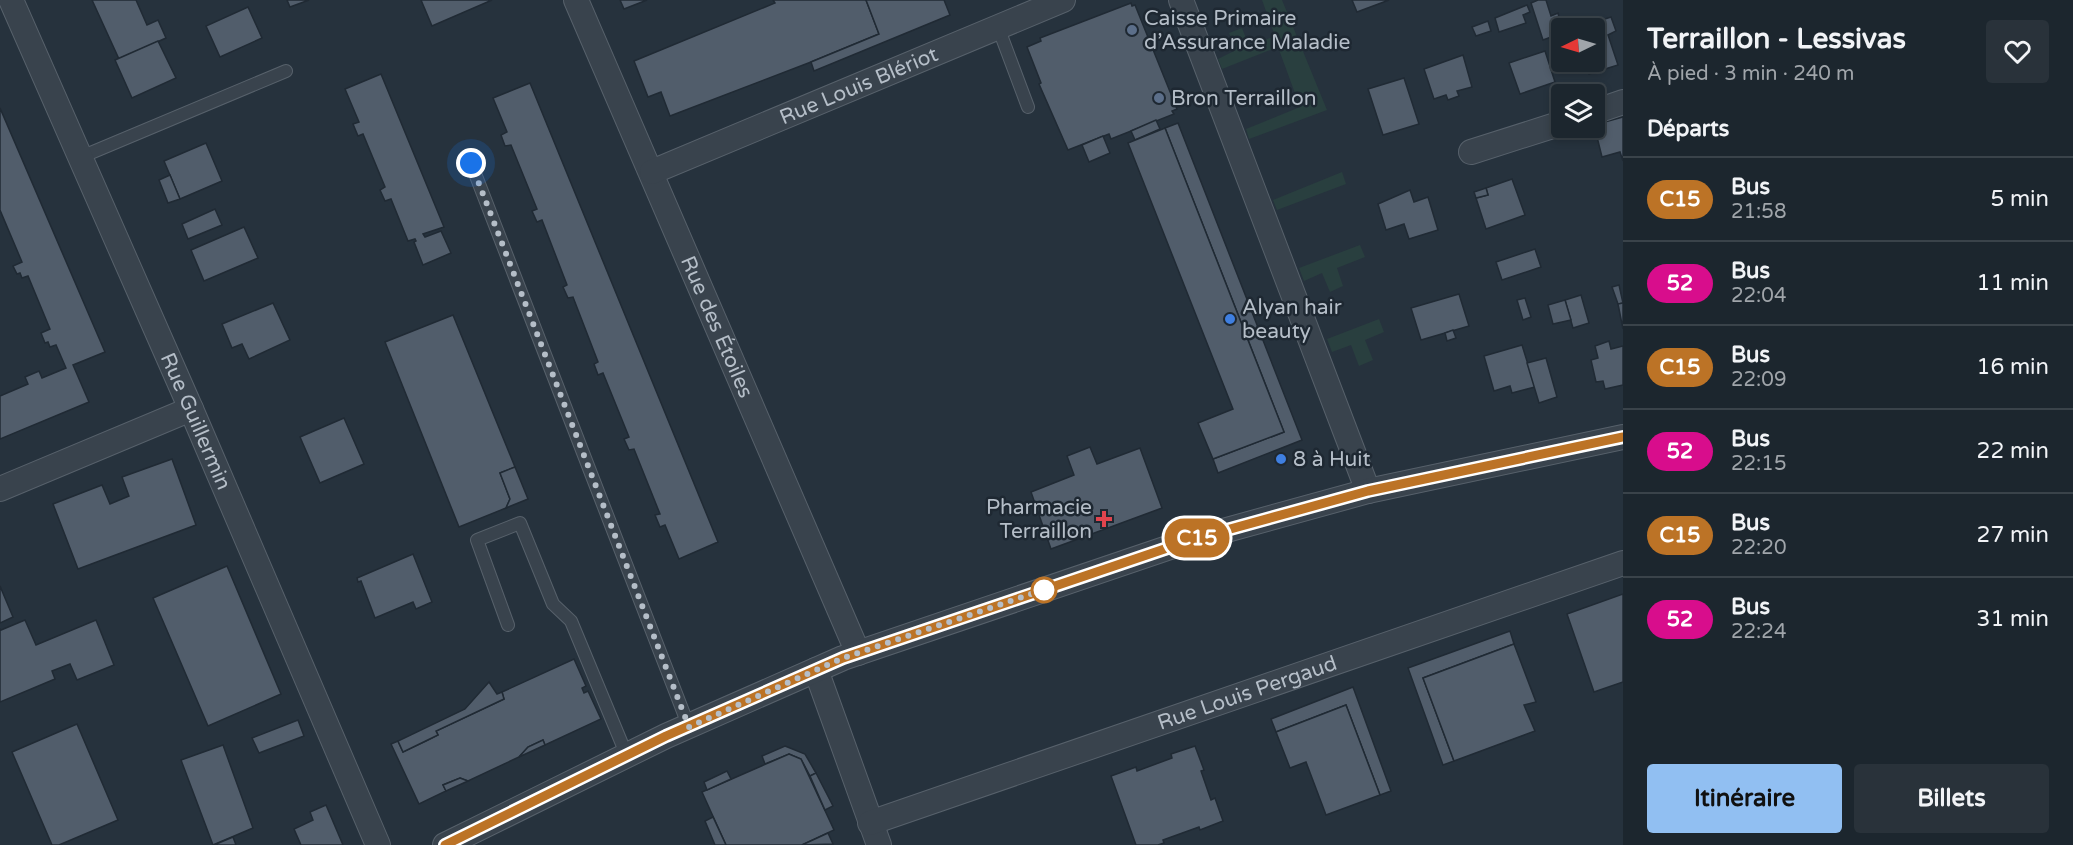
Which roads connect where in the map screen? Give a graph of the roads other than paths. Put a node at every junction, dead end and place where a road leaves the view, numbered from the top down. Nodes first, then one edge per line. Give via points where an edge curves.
1 (576, 0) edge
2 (1063, 0) edge
3 (1181, 0) edge
4 (13, 4) edge
5 (998, 27) junction
6 (286, 71) dead end
7 (1623, 102) edge
8 (1028, 106) dead end
9 (1605, 108) edge
10 (1551, 127) edge
11 (1471, 152) dead end
12 (81, 157) junction
13 (471, 163) dead end
14 (652, 172) junction
15 (192, 410) junction
16 (1623, 437) edge
17 (0, 489) edge
18 (1368, 491) junction
19 (1623, 563) edge
20 (508, 625) dead end
21 (858, 653) junction
22 (816, 670) junction
23 (689, 727) junction
24 (627, 756) junction
25 (870, 823) junction
26 (378, 845) edge
27 (445, 845) edge
28 (879, 845) edge

1 - 14 street, Rue des Étoiles
2 - 5 street, Rue Louis Blériot
3 - 18 street
4 - 12 street, Rue Guillermin
5 - 8 lane
5 - 14 street, Rue Louis Blériot
6 - 12 lane
7 - 9 street
10 - 11 street
12 - 15 street, Rue Guillermin
13 - 23 lane
14 - 21 street, Rue des Étoiles
15 - 17 street
15 - 26 street, Rue Guillermin
16 - 18 street
18 - 21 street via 1194,539
19 - 25 street, Rue Louis Pergaud
20 - 24 lane via 477,540 520,523 553,604 571,621
21 - 22 street
22 - 23 street
22 - 25 street
23 - 24 street
24 - 27 street
25 - 28 street

